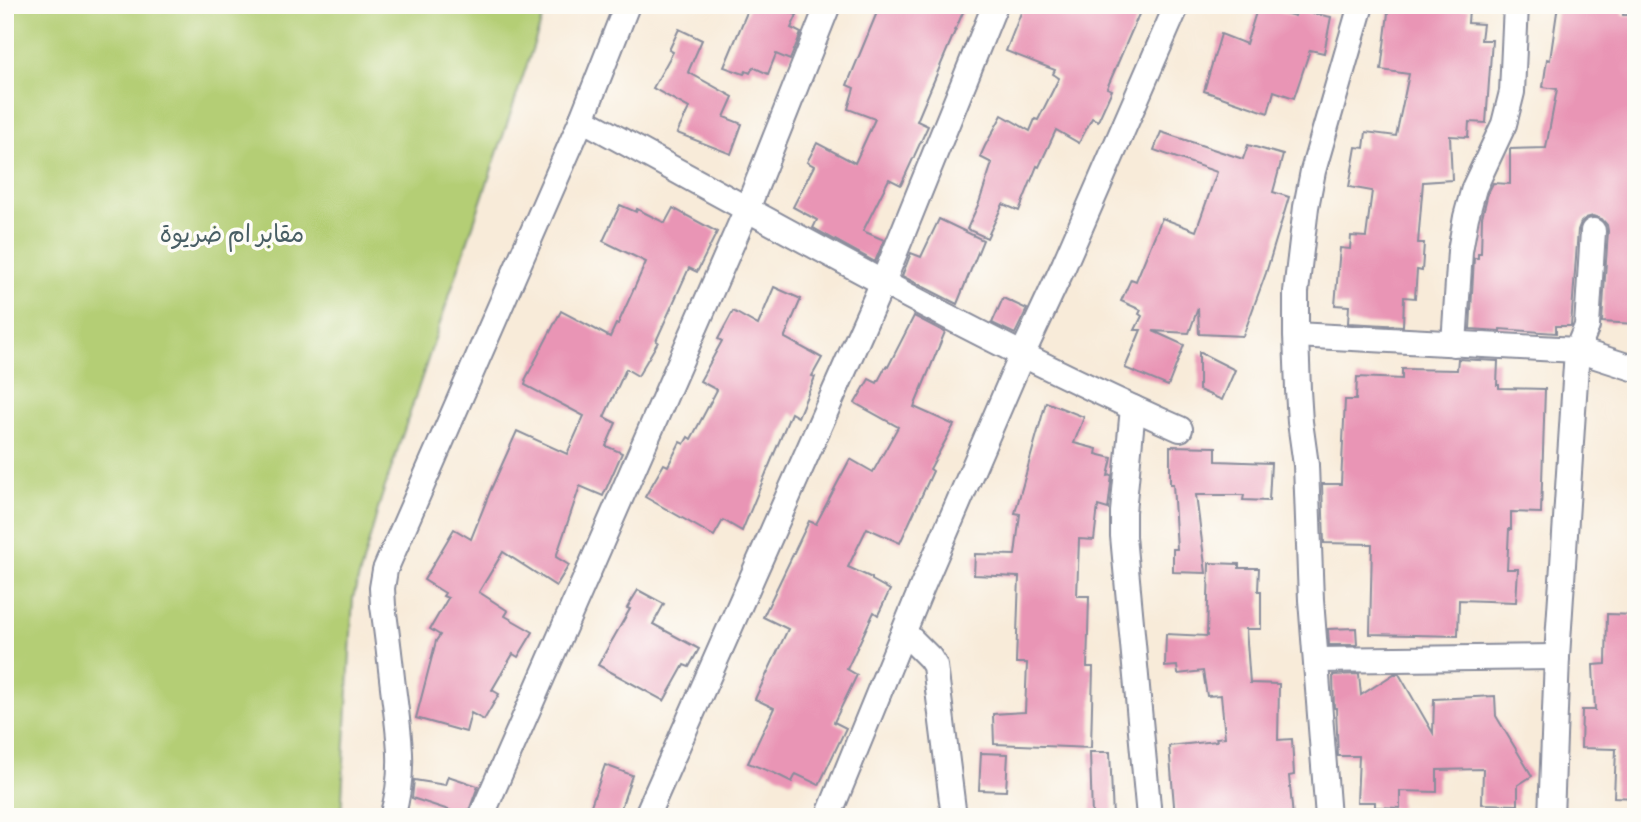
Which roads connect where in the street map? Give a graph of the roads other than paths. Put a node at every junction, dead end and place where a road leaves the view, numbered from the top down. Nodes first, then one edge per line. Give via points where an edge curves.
1 (626, 5) edge
2 (828, 5) edge
3 (995, 5) edge
4 (1177, 5) edge
5 (1361, 5) edge
6 (1516, 5) edge
7 (582, 118) junction
8 (747, 209) junction
9 (1593, 230) dead end
10 (883, 282) junction
11 (1296, 335) junction
12 (1454, 344) junction
13 (1577, 350) junction
14 (1022, 355) junction
15 (1636, 369) edge
16 (1133, 408) junction
17 (1180, 429) dead end
18 (904, 632) junction
19 (1557, 657) junction
20 (1317, 660) junction
21 (392, 817) edge
22 (481, 817) edge
23 (646, 817) edge
24 (828, 817) edge
25 (954, 817) edge
26 (1149, 817) edge
27 (1328, 817) edge
28 (1551, 817) edge

1 - 7 street
2 - 8 street
3 - 10 street
4 - 14 street
5 - 11 street via 1306,207
6 - 12 street via 1512,92 1504,124 1474,188 1466,217
7 - 8 street
7 - 21 street via 385,570 383,606 401,758
8 - 10 street
8 - 22 street
9 - 13 street via 1587,326
10 - 14 street
10 - 23 street
11 - 12 street
11 - 20 street
12 - 13 street
13 - 15 street
13 - 19 street
14 - 16 street
14 - 18 street
16 - 17 street
16 - 26 street via 1123,536
18 - 24 street
18 - 25 street via 935,666
19 - 20 street
19 - 28 street
20 - 27 street

